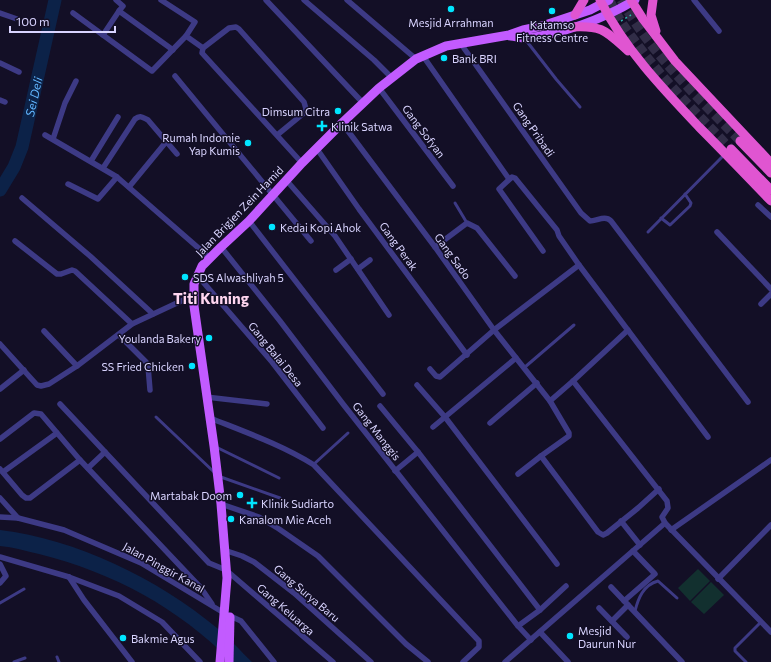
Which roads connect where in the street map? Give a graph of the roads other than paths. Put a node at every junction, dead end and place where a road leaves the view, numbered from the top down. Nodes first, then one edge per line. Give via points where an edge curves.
1 (116, 0) edge
2 (161, 0) edge
3 (266, 0) edge
4 (304, 0) edge
5 (347, 0) edge
6 (584, 0) edge
7 (654, 0) edge
8 (694, 0) edge
9 (604, 1) edge
10 (633, 1) edge
11 (119, 11) junction
12 (0, 13) edge
13 (73, 13) dead end
14 (575, 15) junction
15 (608, 15) junction
16 (17, 20) dead end
17 (571, 27) junction
18 (719, 31) dead end
19 (524, 34) junction
20 (103, 35) junction
21 (186, 36) junction
22 (461, 44) junction
23 (203, 48) junction
24 (172, 50) junction
25 (420, 57) junction
26 (638, 60) junction
27 (675, 61) junction
28 (0, 63) edge
29 (19, 72) dead end
30 (175, 76) dead end
31 (392, 78) junction
32 (76, 81) dead end
33 (379, 88) junction
34 (363, 103) junction
35 (580, 107) dead end
36 (118, 117) dead end
37 (342, 123) junction
38 (45, 135) dead end
39 (277, 136) junction
40 (53, 139) junction
41 (740, 141) tunnel mouth
42 (166, 142) junction
43 (317, 149) junction
44 (728, 152) junction
45 (177, 154) dead end
46 (91, 161) junction
47 (302, 163) junction
48 (771, 163) edge
49 (102, 168) junction
50 (771, 173) edge
51 (116, 177) junction
52 (509, 179) junction
53 (287, 181) junction
54 (68, 184) dead end
55 (453, 186) dead end
56 (129, 187) junction
57 (771, 190) edge
58 (685, 194) junction
59 (274, 195) junction
60 (22, 198) dead end
61 (771, 201) edge
62 (455, 203) dead end
63 (758, 205) dead end
64 (771, 217) edge
65 (661, 218) junction
66 (249, 221) junction
67 (467, 223) junction
68 (648, 232) dead end
69 (718, 232) dead end
70 (15, 241) dead end
71 (311, 241) dead end
72 (221, 247) junction
73 (434, 247) junction
74 (543, 251) dead end
75 (210, 258) junction
76 (351, 259) junction
77 (370, 260) dead end
78 (579, 265) junction
79 (336, 270) dead end
80 (358, 270) junction
81 (197, 274) junction
82 (515, 276) dead end
83 (770, 286) edge
84 (771, 294) edge
85 (194, 295) junction
86 (761, 304) dead end
87 (153, 314) junction
88 (389, 315) dead end
89 (132, 324) junction
90 (574, 325) dead end
91 (494, 330) junction
92 (628, 330) junction
93 (44, 331) dead end
94 (119, 335) junction
95 (0, 344) edge
96 (467, 355) junction
97 (516, 358) junction
98 (78, 366) junction
99 (525, 368) junction
100 (430, 369) dead end
101 (24, 370) junction
102 (573, 381) junction
103 (537, 383) junction
104 (417, 385) dead end
105 (0, 389) edge
106 (150, 390) dead end
107 (383, 394) dead end
108 (206, 398) junction
109 (550, 401) junction
110 (748, 402) dead end
111 (60, 404) dead end
112 (267, 404) dead end
113 (380, 406) dead end
114 (156, 417) dead end
115 (446, 417) junction
116 (210, 418) junction
117 (490, 423) dead end
118 (433, 427) dead end
119 (323, 428) dead end
120 (57, 433) junction
121 (348, 433) dead end
122 (708, 437) dead end
123 (0, 439) edge
124 (214, 446) junction
125 (105, 452) junction
126 (418, 452) junction
127 (541, 456) junction
128 (80, 460) junction
129 (771, 460) edge
130 (314, 465) junction
131 (88, 468) junction
132 (1, 470) edge
133 (395, 471) junction
134 (518, 474) dead end
135 (217, 475) junction
136 (278, 478) dead end
137 (659, 489) junction
138 (0, 498) edge
139 (280, 498) dead end
140 (221, 504) junction
141 (0, 517) edge
142 (18, 518) junction
143 (621, 521) junction
144 (665, 523) junction
145 (771, 525) edge
146 (671, 530) junction
147 (640, 545) junction
148 (224, 550) junction
149 (633, 551) junction
150 (0, 557) edge
151 (0, 564) edge
152 (557, 564) dead end
153 (226, 570) junction
154 (69, 577) junction
155 (718, 579) junction
156 (0, 583) edge
157 (566, 586) dead end
158 (611, 587) dead end
159 (24, 589) dead end
160 (677, 598) dead end
161 (0, 603) edge
162 (626, 603) junction
163 (213, 606) junction
164 (600, 608) dead end
165 (540, 610) junction
166 (635, 613) junction
167 (227, 615) junction
168 (612, 621) junction
169 (761, 622) junction
170 (518, 626) junction
171 (540, 632) junction
172 (771, 632) edge
173 (627, 637) dead end
174 (531, 640) junction
175 (58, 657) dead end
176 (25, 658) dead end
177 (14, 662) edge
178 (59, 662) edge
179 (132, 662) edge
180 (200, 662) edge
181 (220, 662) edge
182 (229, 662) edge
183 (274, 662) edge
184 (333, 662) edge
185 (371, 662) edge
186 (428, 662) edge
187 (463, 662) edge
188 (505, 662) edge
189 (568, 662) edge
190 (682, 662) edge
191 (746, 662) edge

1 - 11 street via 123,6
2 - 21 street via 195,22
3 - 34 street
4 - 31 street
5 - 25 street
6 - 14 highway
7 - 27 highway via 651,15 653,26
8 - 18 street
9 - 14 main road, Jalan Brigjen Zein Hamid
9 - 15 highway
10 - 15 main road, Jalan Brigjen Zein Hamid
10 - 27 highway
11 - 20 street
11 - 24 street
12 - 16 street
13 - 20 street
14 - 19 main road, Jalan Brigjen Zein Hamid
15 - 17 main road, Jalan Brigjen Zein Hamid
15 - 26 highway
17 - 19 main road, Jalan Brigjen Zein Hamid via 554,32
17 - 26 highway via 594,27 604,31
19 - 22 main road, Jalan Brigjen Zein Hamid
19 - 35 lane
20 - 24 street via 152,71
21 - 23 street
21 - 24 street
22 - 25 main road, Jalan Brigjen Zein Hamid via 446,46
22 - 110 street, Gang Pribadi via 581,213 590,221 605,218 611,221
23 - 39 street via 204,56
23 - 39 street via 229,28 239,28 304,102 305,112
25 - 31 main road, Jalan Brigjen Zein Hamid
25 - 52 street
26 - 44 highway via 668,95
27 - 48 highway
28 - 29 street
30 - 59 street
31 - 33 main road, Jalan Brigjen Zein Hamid
32 - 40 street via 61,110
33 - 34 main road, Jalan Brigjen Zein Hamid
33 - 55 street, Gang Sofyan
34 - 37 main road, Jalan Brigjen Zein Hamid
36 - 46 street
37 - 43 main road, Jalan Brigjen Zein Hamid
37 - 73 street, Gang Sado
38 - 40 street
39 - 47 street
40 - 46 street
41 - 50 highway
42 - 45 street
42 - 49 street via 148,120 138,116
42 - 56 street
43 - 47 main road, Jalan Brigjen Zein Hamid
43 - 96 street, Gang Perak
44 - 57 highway
44 - 58 lane
44 - 61 highway
46 - 49 street
47 - 53 main road, Jalan Brigjen Zein Hamid
49 - 51 street
51 - 54 street via 98,199
51 - 56 street
52 - 74 street via 499,189
52 - 78 street via 515,178 556,230
53 - 59 main road, Jalan Brigjen Zein Hamid
53 - 76 street via 335,236
56 - 75 street
58 - 65 lane
58 - 65 lane via 690,206 670,225
59 - 66 main road, Jalan Brigjen Zein Hamid
59 - 71 street
60 - 87 street
62 - 67 lane
63 - 64 street
65 - 68 lane
66 - 72 main road, Jalan Brigjen Zein Hamid
66 - 107 street
67 - 73 street
67 - 82 street via 477,228
69 - 83 street
70 - 89 street via 57,274 75,271
72 - 75 main road, Jalan Brigjen Zein Hamid
72 - 133 street, Gang Manggis
73 - 91 street, Gang Sado
75 - 81 main road, Jalan Brigjen Zein Hamid
76 - 79 street
76 - 80 street
77 - 80 street
78 - 91 street
78 - 92 street
80 - 88 street
81 - 85 main road, Jalan Brigjen Zein Hamid
81 - 119 street, Gang Balai Desa via 272,362
84 - 86 street
85 - 87 street
85 - 108 main road, Jalan Brigjen Zein Hamid
87 - 89 street
89 - 94 street
90 - 99 lane
91 - 96 street
91 - 97 street, Gang Sado
92 - 102 street
92 - 122 street
93 - 98 street
94 - 98 street
94 - 106 street via 146,362
95 - 101 street
96 - 100 street via 440,377
97 - 99 street, Gang Sado
97 - 115 street
98 - 101 street via 49,384 41,386 34,383
99 - 103 street, Gang Sado
101 - 105 street
102 - 109 street
102 - 137 street
103 - 109 street, Gang Sado
103 - 117 street
104 - 115 street
108 - 112 street
108 - 116 main road, Jalan Brigjen Zein Hamid
109 - 127 street, Gang Sado via 569,436
111 - 125 street, Gang Keluarga
113 - 126 street
114 - 135 lane
115 - 118 street
115 - 152 street
116 - 124 main road, Jalan Brigjen Zein Hamid
116 - 130 street via 258,437
120 - 123 street via 41,414 34,413
120 - 128 street
120 - 132 street
121 - 130 lane
124 - 135 main road, Jalan Brigjen Zein Hamid
124 - 136 lane
125 - 131 street
125 - 153 street, Gang Keluarga via 209,563
126 - 133 street
126 - 165 street
127 - 134 street
127 - 143 street via 600,534 603,535
128 - 131 street
128 - 132 street via 30,498 22,495
129 - 146 street
130 - 187 street via 479,641 479,647
131 - 163 street via 201,588
133 - 170 street, Gang Manggis
135 - 139 lane
135 - 140 main road, Jalan Brigjen Zein Hamid
137 - 143 street
137 - 144 street via 668,505 662,517
138 - 142 street
140 - 148 main road, Jalan Brigjen Zein Hamid
140 - 186 street via 259,517 318,556 406,644
141 - 142 street, Jalan Pinggir Kanal
142 - 163 street, Jalan Pinggir Kanal via 64,530 121,553
143 - 147 street
144 - 146 street
144 - 147 street
145 - 155 street
146 - 155 street
147 - 149 street
148 - 153 main road, Jalan Brigjen Zein Hamid
148 - 185 street, Gang Surya Baru via 254,562 289,589
149 - 162 street via 655,574
149 - 171 street
150 - 154 street
151 - 156 street via 6,576
153 - 167 main road, Jalan Brigjen Zein Hamid
153 - 184 street, Gang Keluarga
154 - 179 street
154 - 180 street via 120,596 162,622
155 - 169 street
157 - 165 street
158 - 162 street
159 - 161 lane
160 - 166 lane via 661,583 654,582 638,597
162 - 166 street
162 - 168 street
163 - 167 street, Jalan Pinggir Kanal
164 - 168 street
165 - 170 street
166 - 190 street
167 - 181 main road, Jalan Brigjen Zein Hamid
167 - 182 main road, Jalan Brigjen Zein Hamid
167 - 183 street, Jalan Pinggir Kanal via 244,624
168 - 173 street
169 - 172 street
169 - 191 lane via 735,648
170 - 174 street, Gang Manggis
171 - 174 street
171 - 189 street
174 - 188 street
175 - 178 lane
176 - 177 lane

